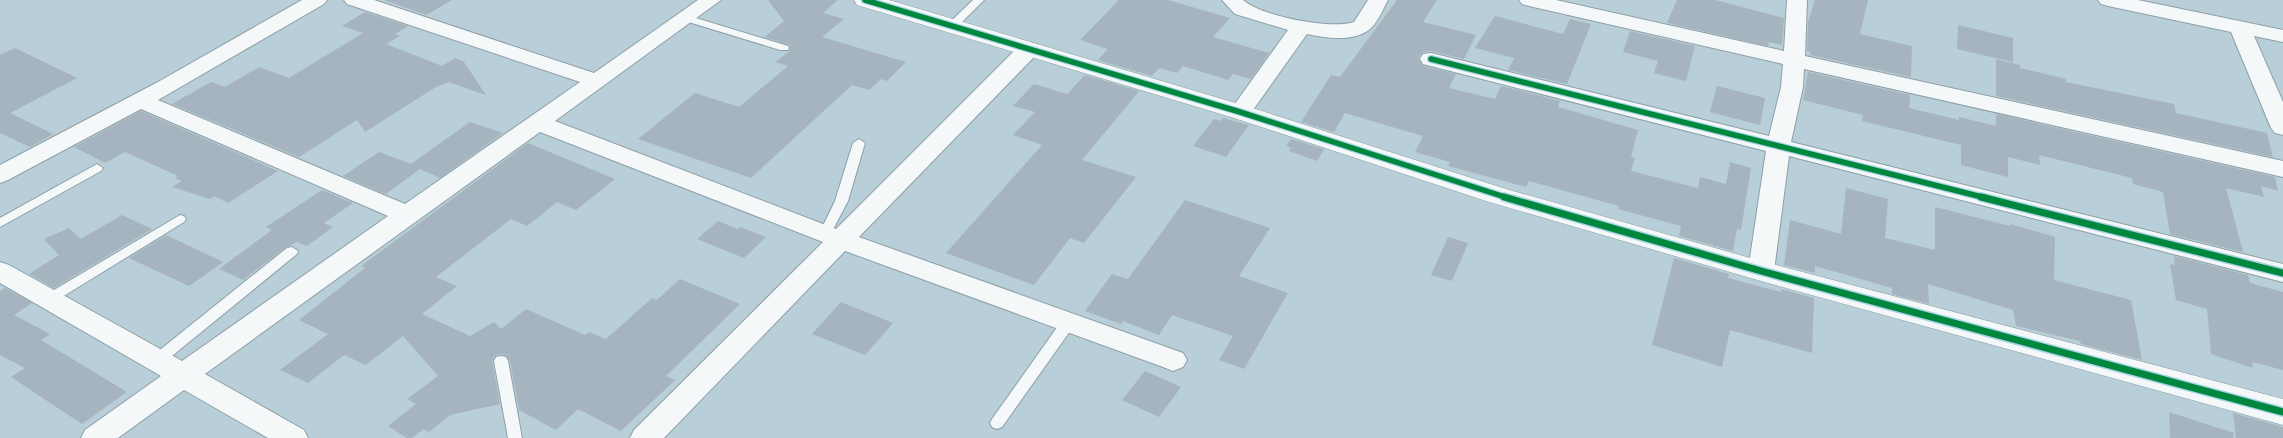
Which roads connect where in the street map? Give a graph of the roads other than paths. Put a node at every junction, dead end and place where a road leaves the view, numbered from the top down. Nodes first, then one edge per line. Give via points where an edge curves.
1 (318, 0) edge
2 (354, 0) edge
3 (711, 0) edge
4 (865, 0) edge
5 (979, 0) edge
6 (1232, 0) edge
7 (1378, 0) edge
8 (1529, 0) edge
9 (1797, 0) edge
10 (2108, 0) edge
11 (686, 18) junction
12 (952, 26) junction
13 (1302, 26) junction
14 (2240, 28) junction
15 (2283, 36) edge
16 (784, 48) dead end
17 (1029, 49) junction
18 (1431, 59) dead end
19 (1794, 60) junction
20 (597, 81) junction
21 (140, 100) junction
22 (1240, 112) junction
23 (538, 123) junction
24 (2283, 128) edge
25 (859, 143) dead end
26 (1778, 147) junction
27 (97, 168) dead end
28 (2283, 169) edge
29 (0, 174) edge
30 (406, 215) junction
31 (180, 219) dead end
32 (0, 222) edge
33 (833, 237) junction
34 (292, 251) dead end
35 (1762, 270) junction
36 (0, 271) edge
37 (2283, 273) edge
38 (49, 299) junction
39 (1068, 323) junction
40 (1173, 360) dead end
41 (156, 361) junction
42 (501, 361) dead end
43 (183, 377) junction
44 (2283, 412) edge
45 (997, 423) dead end
46 (96, 438) edge
47 (293, 438) edge
48 (515, 438) edge
49 (645, 438) edge

1 - 21 street
2 - 20 street
3 - 11 street
4 - 12 street
5 - 12 lane
6 - 13 street via 1242,10
7 - 13 street via 1364,25 1353,30 1328,32
8 - 19 street
9 - 19 street
10 - 14 street
11 - 16 lane
11 - 20 street
12 - 17 street
13 - 22 street
14 - 15 street
14 - 24 street
17 - 22 street
17 - 33 street
18 - 26 street
19 - 26 street via 1792,87
19 - 28 street
20 - 23 street
21 - 29 street
21 - 30 street
22 - 35 street via 1496,195
23 - 30 street
23 - 33 street
25 - 33 lane
26 - 35 street
26 - 37 street
27 - 32 lane
30 - 43 street
31 - 38 lane
33 - 39 street
33 - 49 street
34 - 41 lane
35 - 44 street
36 - 38 street
38 - 41 street
39 - 40 street
39 - 45 lane
41 - 43 street
42 - 48 lane
43 - 46 street
43 - 47 street

